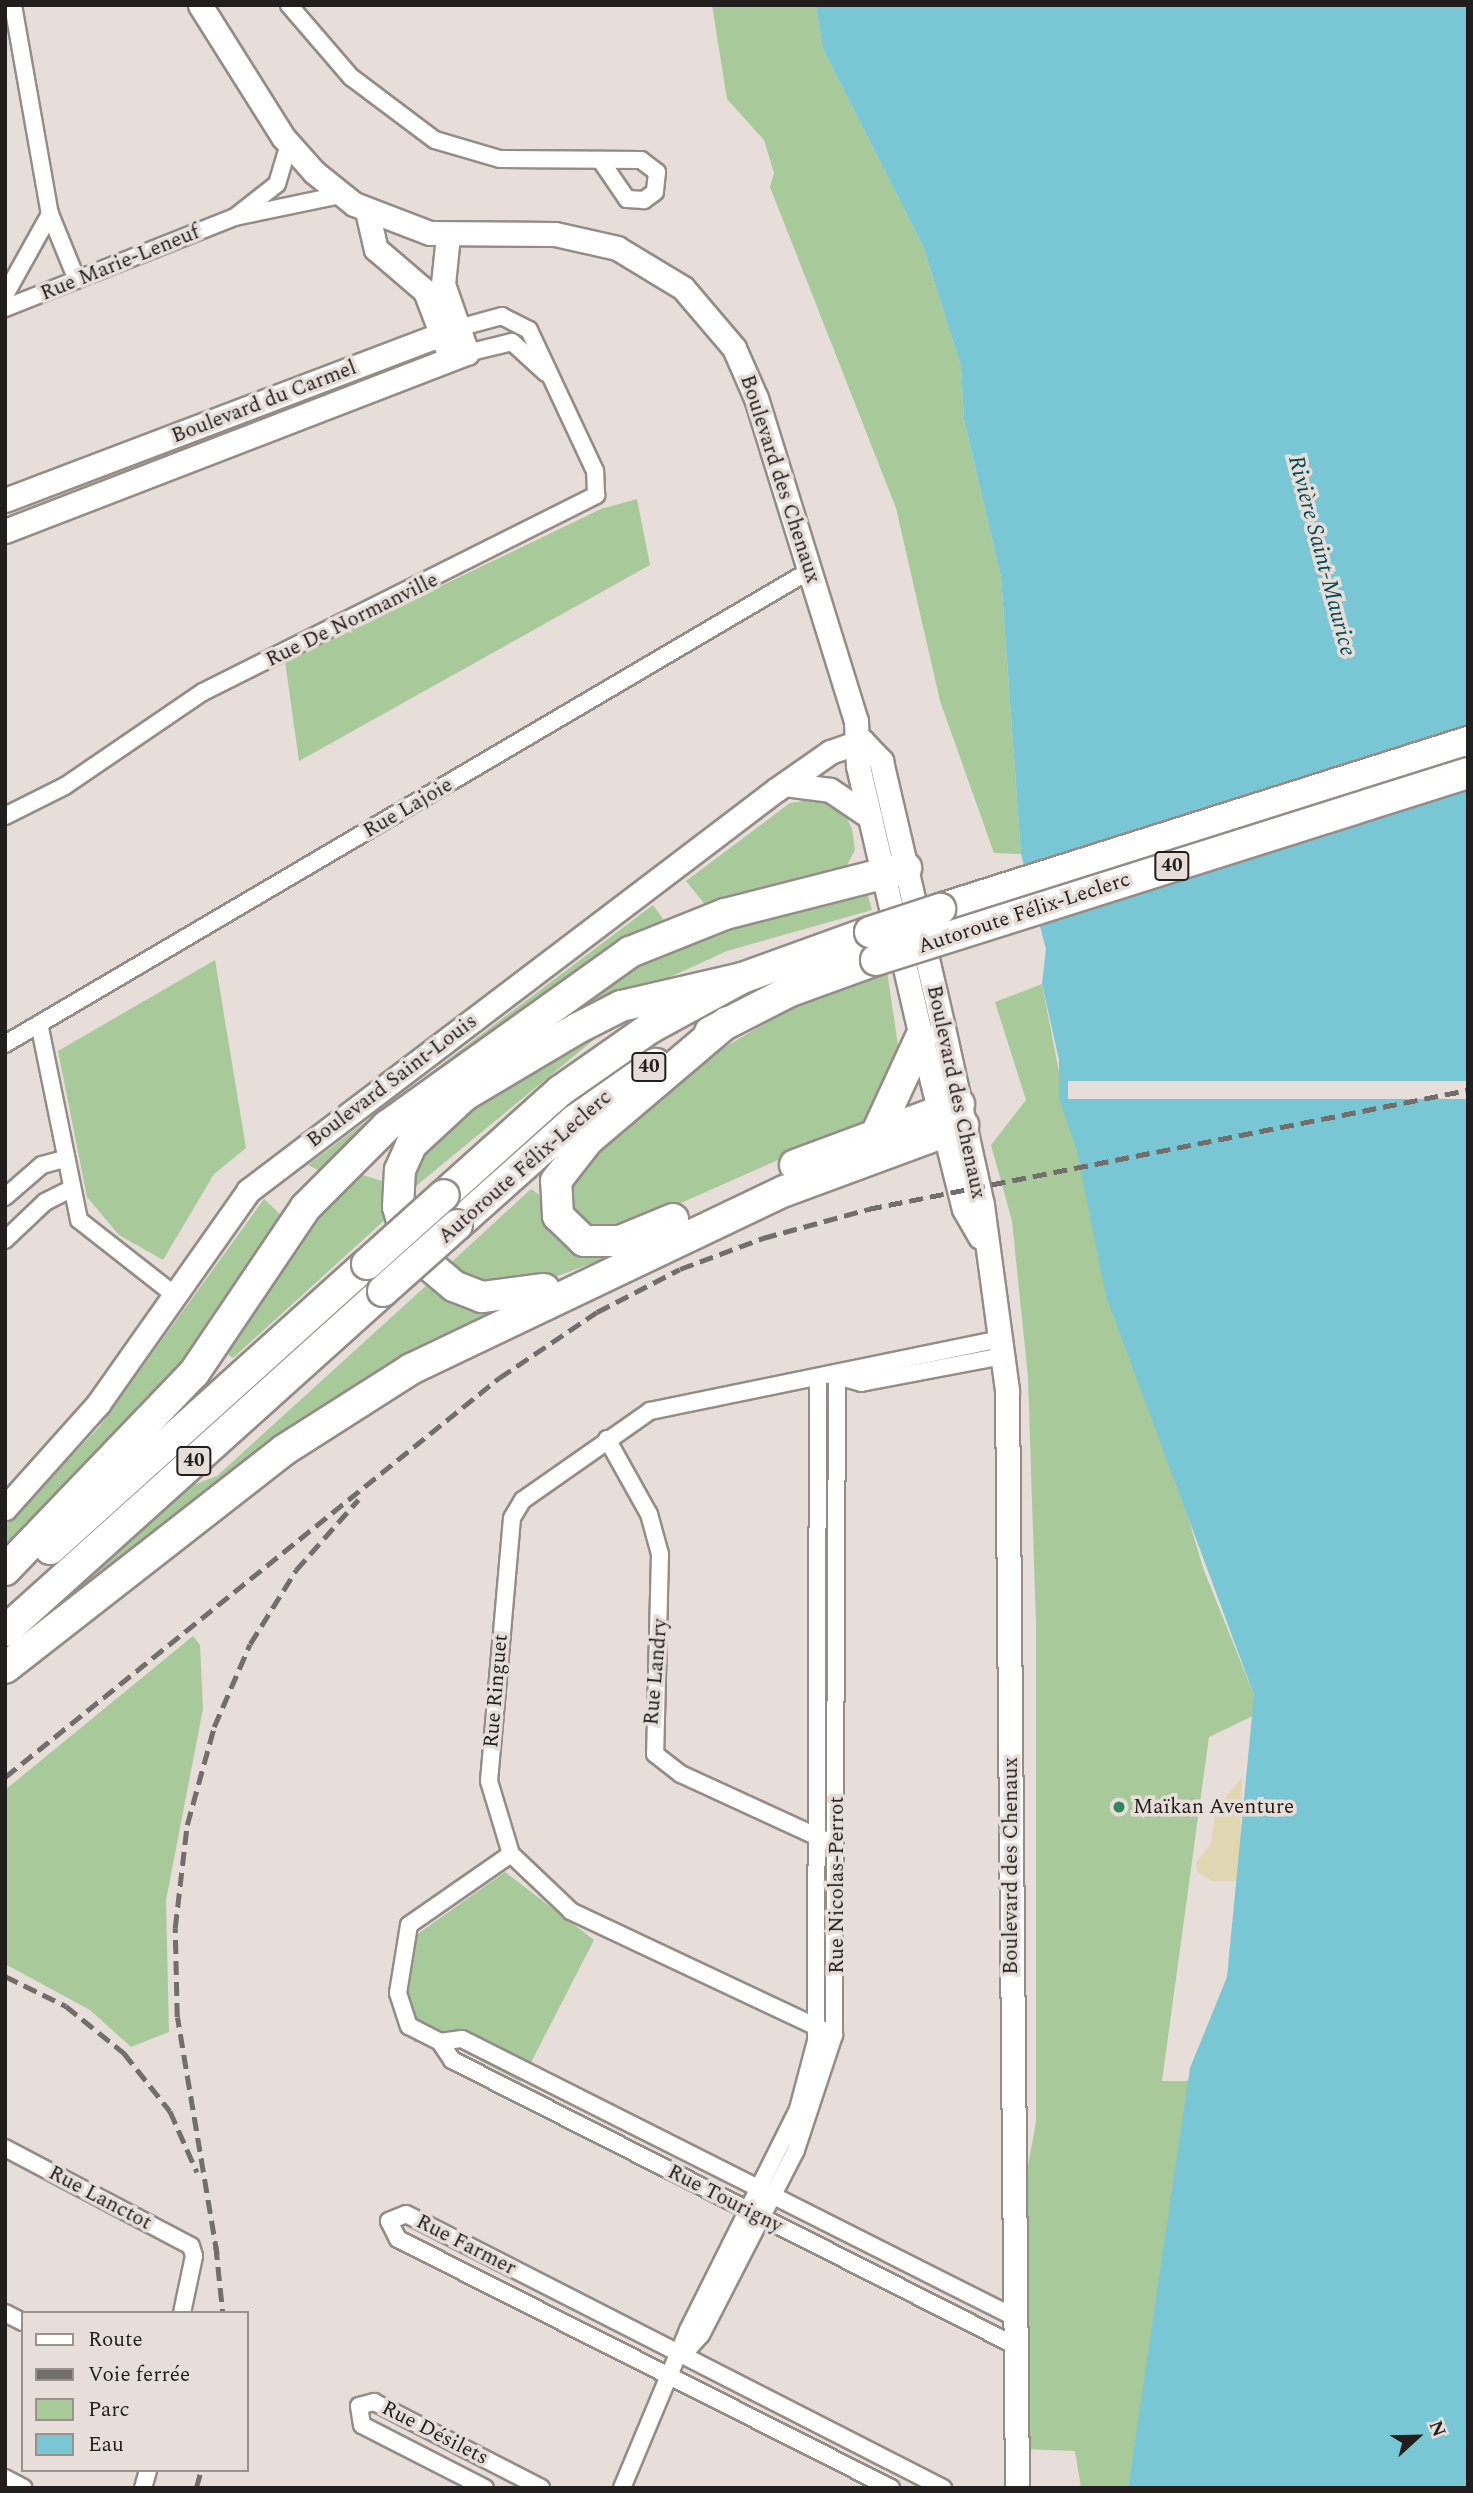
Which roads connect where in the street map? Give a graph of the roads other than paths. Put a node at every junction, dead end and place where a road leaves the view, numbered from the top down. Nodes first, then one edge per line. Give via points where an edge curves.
1 (13, 5) edge
2 (200, 5) edge
3 (289, 5) edge
4 (289, 144) junction
5 (601, 161) dead end
6 (340, 195) junction
7 (367, 211) junction
8 (50, 214) junction
9 (235, 217) junction
10 (448, 236) junction
11 (77, 280) junction
12 (5, 295) edge
13 (5, 308) edge
14 (524, 325) joint
15 (450, 331) junction
16 (516, 344) joint
17 (459, 356) junction
18 (552, 381) junction
19 (12, 497) edge
20 (29, 522) junction
21 (5, 531) edge
22 (810, 571) junction
23 (862, 741) junction
24 (1468, 742) edge
25 (1468, 772) edge
26 (785, 784) junction
27 (5, 816) edge
28 (870, 817) junction
29 (894, 871) junction
30 (873, 946) junction
31 (742, 978) junction
32 (727, 1022) junction
33 (40, 1028) junction
34 (921, 1037) junction
35 (5, 1044) edge
36 (952, 1117) junction
37 (878, 1130) junction
38 (64, 1158) junction
39 (70, 1189) junction
40 (5, 1197) edge
41 (5, 1240) edge
42 (617, 1267) junction
43 (176, 1296) junction
44 (1002, 1347) junction
45 (837, 1376) junction
46 (818, 1379) junction
47 (607, 1439) junction
48 (5, 1508) edge
49 (5, 1570) edge
50 (5, 1590) edge
51 (5, 1631) edge
52 (5, 1668) edge
53 (819, 1838) junction
54 (837, 1845) junction
55 (511, 1854) junction
56 (818, 2030) junction
57 (834, 2035) junction
58 (440, 2042) junction
59 (5, 2148) edge
60 (766, 2192) junction
61 (755, 2214) junction
62 (182, 2311) edge
63 (5, 2313) edge
64 (1018, 2319) junction
65 (21, 2321) edge
66 (1018, 2347) junction
67 (682, 2356) junction
68 (673, 2377) junction
69 (5, 2478) edge
70 (24, 2488) edge
71 (485, 2488) edge
72 (541, 2488) edge
73 (622, 2488) edge
74 (891, 2488) edge
75 (943, 2488) edge
76 (1017, 2488) edge

1 - 8 street
2 - 4 street, Boulevard des Chenaux
3 - 5 street via 351,77 435,140 500,159
4 - 6 street, Boulevard des Chenaux
4 - 9 street, Rue Marie-Leneuf via 277,184
6 - 7 street, Boulevard des Chenaux
6 - 9 street, Rue Marie-Leneuf
7 - 10 street, Boulevard des Chenaux
7 - 15 street via 376,249 425,290
8 - 11 street
8 - 12 street
9 - 11 street, Rue Marie-Leneuf
10 - 15 street via 443,284
10 - 22 street, Boulevard des Chenaux via 547,233 595,242 651,265 693,297 746,370
11 - 13 street, Rue Marie-Leneuf
14 - 15 street, Boulevard du Carmel via 493,317
14 - 18 street, Rue De Normanville via 541,347
15 - 17 street
15 - 19 street, Boulevard du Carmel
16 - 17 street, Boulevard du Carmel via 496,341
16 - 18 street, Rue De Normanville
17 - 20 street, Boulevard du Carmel
18 - 27 street, Rue De Normanville via 598,480 592,499 203,692 65,786
19 - 20 street
20 - 21 street, Boulevard du Carmel
22 - 23 street, Boulevard des Chenaux
22 - 33 street, Rue Lajoie
23 - 26 street, Boulevard Saint-Louis via 830,752
23 - 28 street, Boulevard des Chenaux via 858,766
23 - 29 street, Boulevard des Chenaux via 880,759
24 - 30 highway, Autoroute Félix-Leclerc / 40, bridge
25 - 30 highway, Autoroute Félix-Leclerc / 40, bridge
26 - 28 street via 830,790
26 - 43 street, Boulevard Saint-Louis via 248,1191
28 - 29 street, Boulevard des Chenaux
29 - 34 street, Boulevard des Chenaux
29 - 36 street, Boulevard des Chenaux
29 - 49 highway via 718,916 630,952 377,1134 306,1208 194,1373
30 - 31 highway, Autoroute Félix-Leclerc / 40
30 - 32 highway, Autoroute Félix-Leclerc / 40
31 - 42 highway via 621,1006 561,1036 443,1111 404,1157 397,1193 405,1234 430,1268 459,1288 500,1298
31 - 50 highway, Autoroute Félix-Leclerc / 40, bridge via 590,1068
32 - 37 highway via 563,1168 554,1202 572,1234 597,1244 620,1241
32 - 51 highway, Autoroute Félix-Leclerc / 40, bridge via 596,1103
33 - 35 street, Rue Lajoie
33 - 38 street
34 - 36 street, Boulevard des Chenaux
34 - 37 highway
36 - 37 highway
36 - 42 highway
36 - 44 street, Boulevard des Chenaux via 964,1209 984,1246
38 - 39 street
38 - 40 street via 42,1165
39 - 41 street via 45,1202
39 - 43 street via 87,1229
42 - 52 highway via 464,1340 330,1418
43 - 48 street, Boulevard Saint-Louis via 73,1436
44 - 45 street, Rue Ringuet via 857,1364
44 - 64 street, Boulevard des Chenaux
45 - 46 street, Rue Ringuet
45 - 54 street, Rue Nicolas-Perrot
46 - 47 street, Rue Ringuet via 676,1402 642,1414
46 - 53 street, Rue Nicolas-Perrot
47 - 53 street, Rue Landry via 649,1514 660,1553 655,1754 681,1774
47 - 55 street, Rue Ringuet via 523,1500 512,1518 489,1781
53 - 54 street, Rue Landry
53 - 56 street, Rue Nicolas-Perrot
54 - 57 street, Rue Nicolas-Perrot
55 - 56 street, Rue Ringuet via 540,1888 570,1911
55 - 58 street, Rue Tourigny via 409,1925 401,2015 413,2029
56 - 57 street, Rue Ringuet
56 - 60 street, Rue Nicolas-Perrot via 798,2109
57 - 60 street, Rue Nicolas-Perrot via 815,2108
58 - 60 street, Rue Tourigny via 462,2039
58 - 61 street, Rue Tourigny via 452,2060
59 - 62 street, Rue Lanctot via 193,2249
60 - 61 street, Rue Nicolas-Perrot
60 - 64 street, Rue Tourigny
61 - 66 street, Rue Tourigny
61 - 67 street, Rue Nicolas-Perrot via 701,2336
63 - 65 street
64 - 66 street, Boulevard des Chenaux
66 - 76 street, Boulevard des Chenaux
67 - 68 street, Rue Nicolas-Perrot
67 - 68 street, Rue Farmer via 406,2214 390,2221 398,2239
67 - 75 street, Rue Farmer
68 - 73 street, Rue Nicolas-Perrot
68 - 74 street, Rue Farmer
69 - 70 street
71 - 72 street, Rue Désilets via 362,2425 359,2406 374,2402

